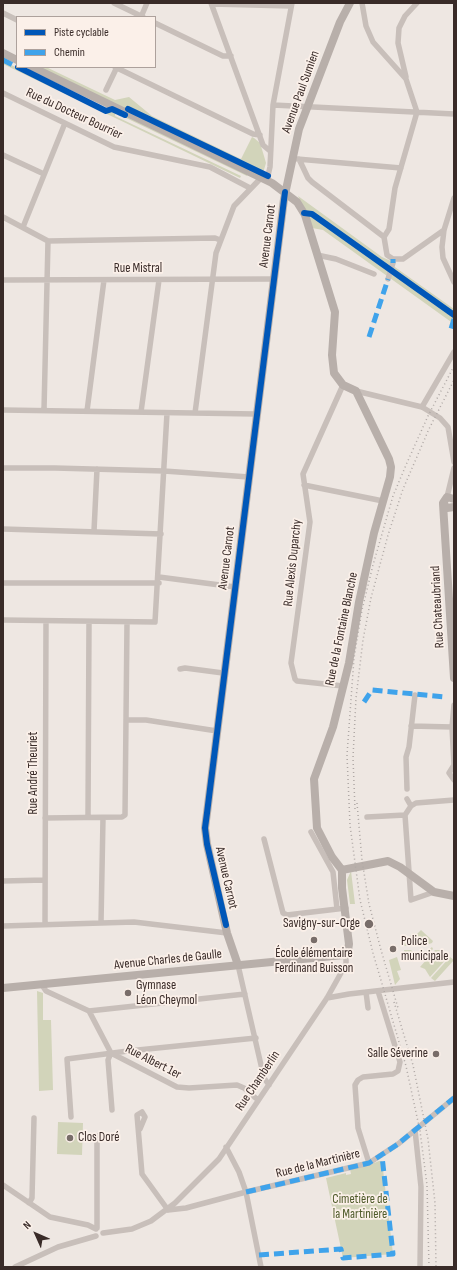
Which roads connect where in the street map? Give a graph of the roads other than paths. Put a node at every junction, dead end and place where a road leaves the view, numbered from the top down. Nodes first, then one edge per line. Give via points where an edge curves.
1 (114, 3) edge
2 (147, 3) edge
3 (350, 3) edge
4 (362, 3) edge
5 (417, 3) edge
6 (212, 4) edge
7 (291, 4) edge
8 (3, 13) edge
9 (140, 16) edge
10 (142, 16) edge
11 (16, 20) edge
12 (156, 23) edge
13 (3, 53) edge
14 (231, 56) junction
15 (16, 60) edge
16 (34, 68) edge
17 (116, 68) edge
18 (118, 68) edge
19 (406, 79) junction
20 (106, 90) dead end
21 (3, 93) edge
22 (273, 105) junction
23 (308, 106) junction
24 (417, 112) junction
25 (454, 114) edge
26 (65, 123) junction
27 (261, 138) junction
28 (270, 139) junction
29 (270, 151) junction
30 (3, 154) edge
31 (296, 158) junction
32 (401, 168) junction
33 (44, 174) junction
34 (264, 179) junction
35 (250, 188) junction
36 (285, 192) junction
37 (454, 198) edge
38 (3, 217) edge
39 (23, 226) junction
40 (444, 230) junction
41 (384, 237) junction
42 (220, 240) junction
43 (48, 241) junction
44 (317, 255) junction
45 (392, 261) junction
46 (374, 274) dead end
47 (212, 279) junction
48 (273, 279) junction
49 (388, 279) dead end
50 (3, 280) edge
51 (48, 280) junction
52 (104, 280) junction
53 (159, 280) junction
54 (454, 282) edge
55 (454, 352) edge
56 (343, 385) junction
57 (356, 391) junction
58 (422, 407) junction
59 (3, 410) edge
60 (44, 410) junction
61 (87, 411) junction
62 (141, 412) junction
63 (167, 412) junction
64 (195, 413) junction
65 (256, 414) junction
66 (454, 462) edge
67 (3, 468) edge
68 (454, 468) edge
69 (97, 469) junction
70 (164, 471) junction
71 (249, 477) junction
72 (304, 485) junction
73 (451, 499) edge
74 (383, 501) junction
75 (453, 507) edge
76 (3, 529) edge
77 (94, 530) junction
78 (161, 534) junction
79 (446, 534) junction
80 (159, 580) junction
81 (3, 583) edge
82 (235, 587) junction
83 (3, 620) edge
84 (46, 622) junction
85 (89, 623) junction
86 (127, 623) junction
87 (180, 669) dead end
88 (224, 673) junction
89 (454, 678) edge
90 (343, 686) junction
91 (415, 695) dead end
92 (454, 705) edge
93 (126, 720) junction
94 (411, 726) junction
95 (452, 727) junction
96 (217, 731) junction
97 (454, 780) edge
98 (407, 789) dead end
99 (407, 800) dead end
100 (454, 800) edge
101 (411, 806) junction
102 (405, 815) junction
103 (88, 817) junction
104 (367, 817) dead end
105 (45, 818) junction
106 (103, 818) junction
107 (311, 832) dead end
108 (264, 839) dead end
109 (342, 870) junction
110 (409, 875) junction
111 (45, 880) junction
112 (3, 881) edge
113 (454, 889) edge
114 (437, 892) junction
115 (454, 896) edge
116 (341, 909) junction
117 (101, 922) junction
118 (45, 924) junction
119 (3, 926) edge
120 (227, 933) junction
121 (345, 944) junction
122 (238, 965) junction
123 (454, 982) edge
124 (42, 985) junction
125 (3, 988) edge
126 (378, 991) junction
127 (366, 992) junction
128 (246, 994) junction
129 (327, 998) junction
130 (368, 1008) dead end
131 (89, 1011) junction
132 (256, 1038) junction
133 (111, 1053) junction
134 (269, 1085) junction
135 (454, 1098) edge
136 (258, 1100) junction
137 (112, 1110) dead end
138 (71, 1117) dead end
139 (34, 1118) dead end
140 (140, 1128) dead end
141 (414, 1130) junction
142 (97, 1136) dead end
143 (226, 1147) junction
144 (369, 1163) junction
145 (3, 1185) edge
146 (246, 1192) junction
147 (29, 1203) junction
148 (168, 1210) junction
149 (96, 1229) junction
150 (103, 1233) junction
151 (96, 1236) junction
152 (15, 1267) edge
153 (260, 1267) edge
154 (420, 1267) edge

1 - 9 street
2 - 10 street
3 - 23 street, Avenue Paul Sumien via 340,22
4 - 19 street via 366,26 373,42
5 - 19 street via 405,16 398,35
6 - 7 street
6 - 14 street
7 - 22 street
8 - 11 street
12 - 14 street via 223,56
13 - 15 street
14 - 27 street
16 - 34 street
17 - 20 street
18 - 27 street
19 - 24 street
21 - 26 street, Rue du Docteur Bourrier
22 - 23 street
22 - 28 street
23 - 24 street
23 - 31 street, Avenue Paul Sumien via 299,130
24 - 25 street
24 - 32 street
26 - 33 street
26 - 35 street, Rue du Docteur Bourrier via 114,147 205,166
27 - 28 street
27 - 29 street via 264,146
28 - 29 street
29 - 34 street via 269,172
30 - 33 street
31 - 32 street
31 - 36 street, Avenue Paul Sumien
31 - 41 street via 312,182
32 - 41 street via 395,188 389,229
33 - 39 street
34 - 35 street
34 - 36 street
35 - 42 street via 234,206
36 - 44 street via 303,210
36 - 48 street, Avenue Carnot
37 - 40 street
38 - 39 street
39 - 43 street
40 - 45 street via 403,259
40 - 54 street via 443,258
41 - 45 street via 387,255
42 - 43 street via 214,238
42 - 47 street
43 - 51 street
44 - 46 street
44 - 56 street via 335,312 332,366
45 - 49 street
47 - 48 street, Rue Mistral
47 - 53 street, Rue Mistral
47 - 64 street
48 - 65 street, Avenue Carnot
50 - 51 street, Rue Mistral
51 - 52 street, Rue Mistral
51 - 60 street
52 - 53 street, Rue Mistral
52 - 61 street
53 - 62 street
55 - 58 street
56 - 57 street
56 - 72 street, Rue Alexis Duparchy via 303,474
57 - 58 street
57 - 74 street, Rue de la Fontaine Blanche via 390,463 390,477
58 - 66 street via 440,418 448,427
59 - 60 street
60 - 61 street
61 - 62 street
62 - 63 street
63 - 64 street
63 - 70 street
64 - 65 street
65 - 71 street, Avenue Carnot
67 - 69 street
68 - 73 street
69 - 70 street
69 - 77 street
70 - 71 street
70 - 78 street
71 - 82 street, Avenue Carnot
72 - 74 street
72 - 90 street, Rue Alexis Duparchy via 310,522 292,663 294,677 299,682
73 - 75 street via 446,508
73 - 79 street, Rue Chateaubriand
74 - 90 street, Rue de la Fontaine Blanche via 360,595
75 - 79 street, Rue Chateaubriand
76 - 77 street
77 - 78 street
78 - 80 street
79 - 89 street, Rue Chateaubriand
80 - 81 street
80 - 82 street
80 - 86 street via 155,622
82 - 88 street, Avenue Carnot
83 - 84 street
84 - 85 street
84 - 105 street, Rue André Theuriet
85 - 86 street
85 - 103 street
86 - 93 street
87 - 88 street
88 - 96 street, Avenue Carnot
90 - 109 street, Rue de la Fontaine Blanche via 333,727 314,775 317,828
91 - 94 street
92 - 95 street
93 - 96 street via 146,720
93 - 106 street via 126,813 124,816
94 - 95 street
94 - 98 street via 406,757
95 - 97 street via 454,765 449,773
96 - 120 street, Avenue Carnot via 205,828
99 - 101 street
100 - 101 street via 416,803
101 - 102 street
102 - 104 street
102 - 110 street
103 - 105 street
103 - 106 street
105 - 111 street, Rue André Theuriet
106 - 117 street
107 - 116 street via 333,872
108 - 116 street via 283,913 287,915
109 - 110 street via 388,862
109 - 116 street
110 - 114 street
110 - 114 street via 411,900
111 - 112 street
111 - 118 street, Rue André Theuriet
113 - 114 street
114 - 115 street
116 - 121 street
117 - 118 street
117 - 120 street via 157,924
118 - 119 street
120 - 122 street, Avenue Carnot
121 - 122 street, Avenue Charles de Gaulle via 336,955
121 - 129 street, Rue Chamberlin via 346,964
122 - 124 street, Avenue Charles de Gaulle
122 - 128 street, Avenue Carnot
123 - 126 street
124 - 125 street, Avenue Charles de Gaulle
124 - 131 street via 46,991
126 - 127 street
126 - 144 street via 400,1062 398,1070 393,1074 364,1077 355,1085 358,1128
127 - 129 street
127 - 130 street
128 - 131 street
128 - 132 street, Avenue Carnot
129 - 134 street, Rue Chamberlin
131 - 133 street, Rue Albert 1er
132 - 133 street
132 - 134 street, Avenue Carnot via 264,1078
133 - 136 street, Rue Albert 1er via 177,1087 237,1085
133 - 137 street via 108,1060
133 - 138 street via 67,1059
134 - 136 street, Rue Chamberlin
135 - 141 street, Rue de la Martinière
136 - 143 street, Rue Chamberlin
139 - 147 street via 32,1198
140 - 148 street via 142,1174
141 - 144 street, Rue de la Martinière via 389,1151
141 - 154 street via 421,1187
142 - 149 street
143 - 146 street
143 - 148 street, Rue Chamberlin via 215,1163
144 - 146 street, Rue de la Martinière
145 - 147 street
146 - 148 street, Rue de la Martinière via 186,1208
146 - 153 street
147 - 149 street via 50,1217
148 - 150 street via 132,1229
149 - 150 street via 102,1229
149 - 151 street
150 - 151 street
151 - 152 street via 58,1247

